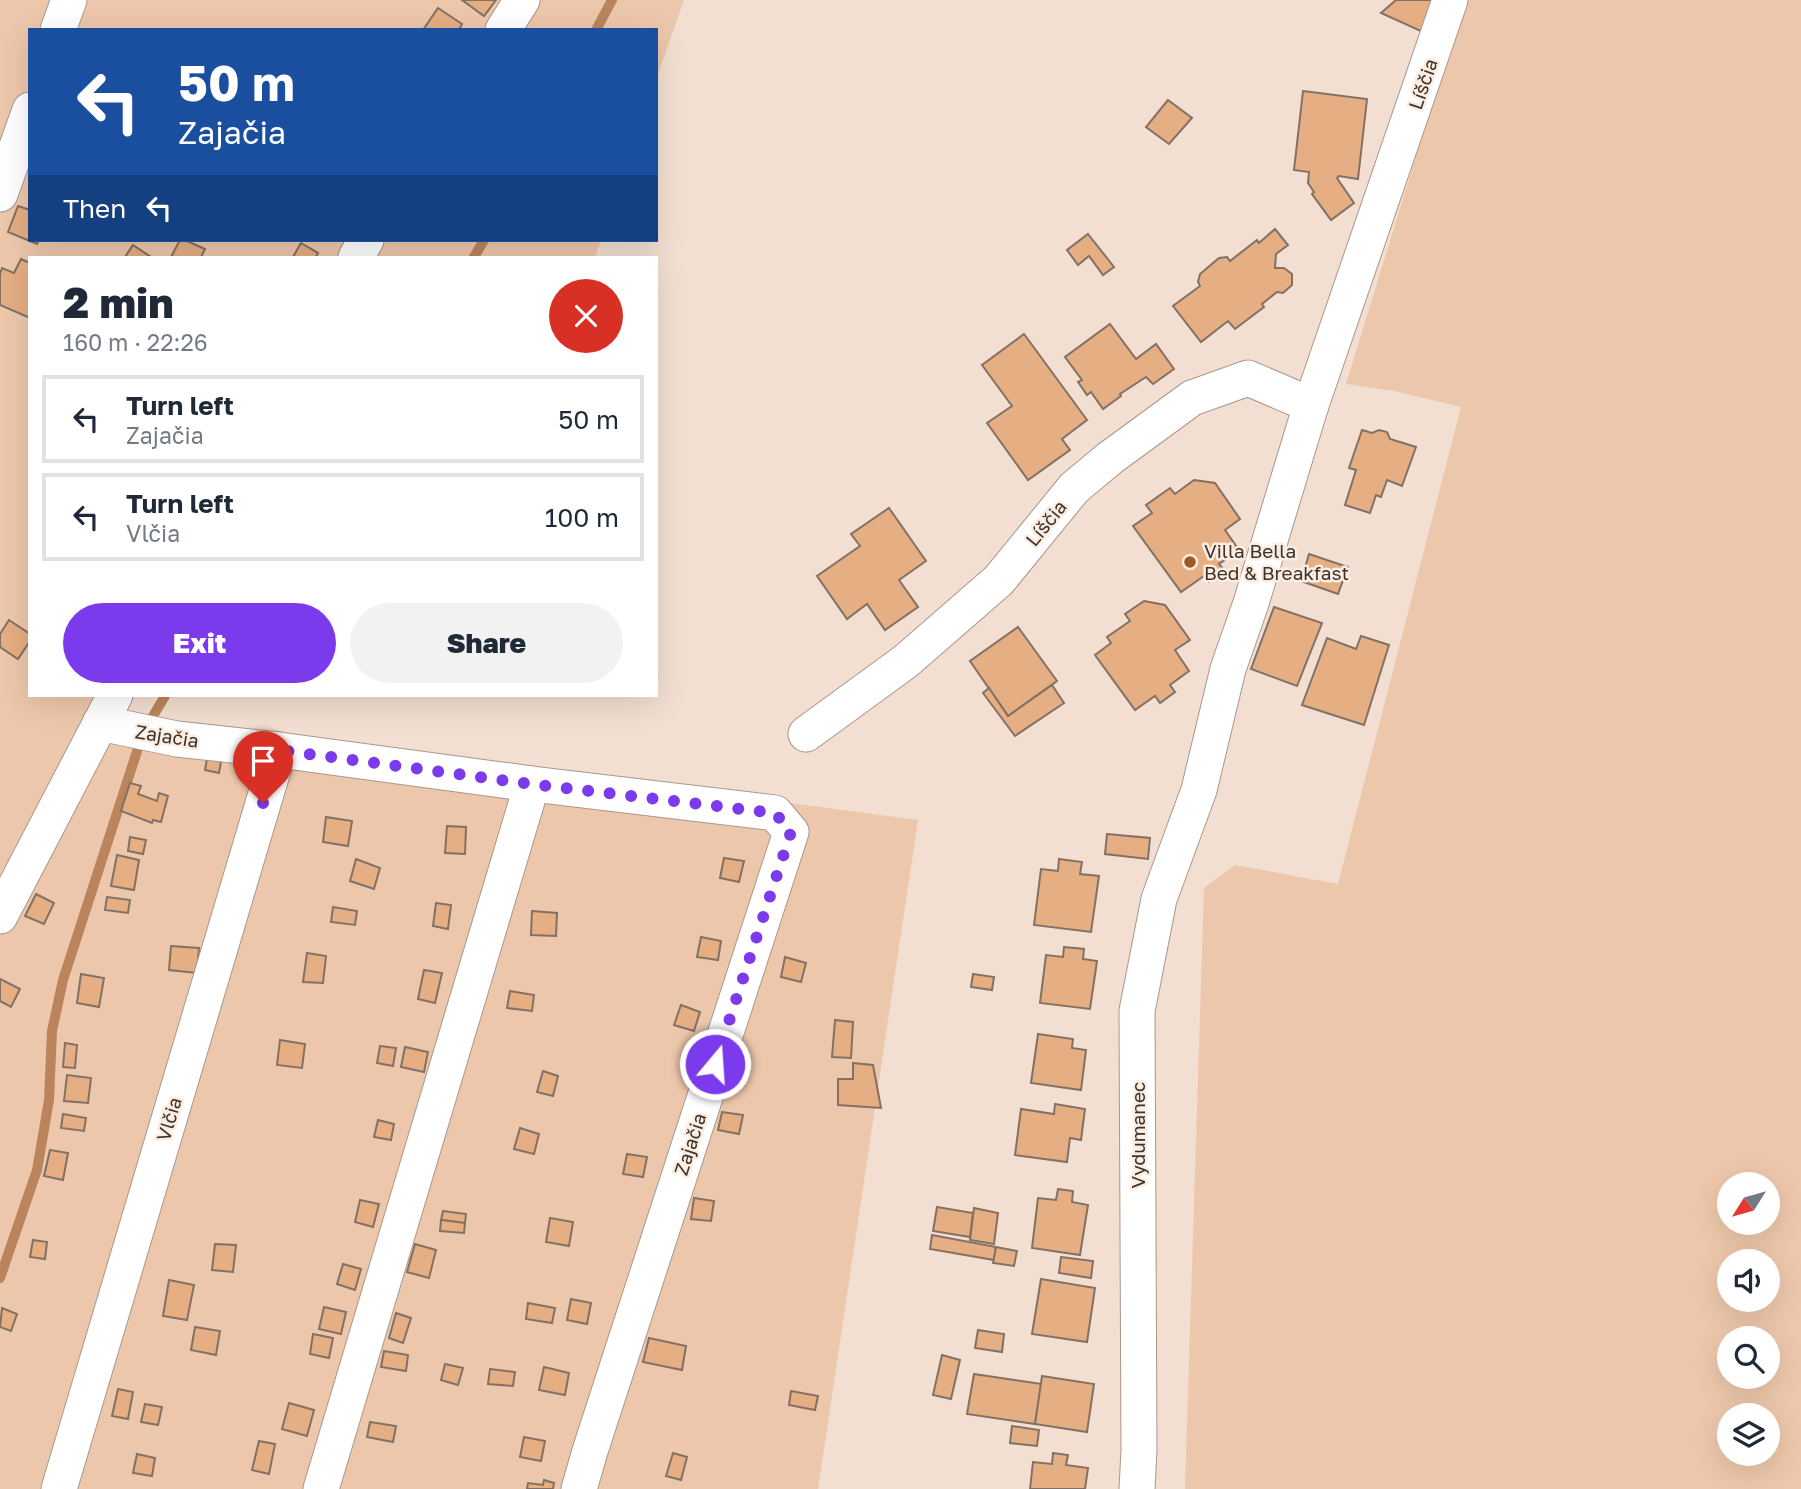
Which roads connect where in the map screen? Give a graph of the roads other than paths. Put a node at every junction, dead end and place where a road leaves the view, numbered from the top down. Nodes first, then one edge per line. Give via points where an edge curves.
1 (69, 0) edge
2 (522, 0) edge
3 (1450, 0) edge
4 (59, 28) edge
5 (504, 28) edge
6 (28, 116) edge
7 (0, 194) edge
8 (1311, 405) junction
9 (108, 709) edge
10 (806, 734) dead end
11 (279, 750) junction
12 (531, 784) junction
13 (1199, 790) joint
14 (0, 916) edge
15 (59, 1489) edge
16 (321, 1489) edge
17 (579, 1489) edge
18 (1137, 1489) edge

1 - 4 street
2 - 5 street
3 - 8 street, Líščia
6 - 7 street
8 - 10 street, Líščia via 1248,378 1192,398 1074,488 999,580 906,661
8 - 13 street, Líščia via 1228,669
9 - 11 street, Zajačia via 177,739
9 - 14 street, Zajačia
11 - 12 street, Zajačia
11 - 15 street, Vlčia
12 - 16 street
12 - 17 street, Zajačia via 775,813 791,832
13 - 18 street, Vydumanec via 1159,899 1137,1011

